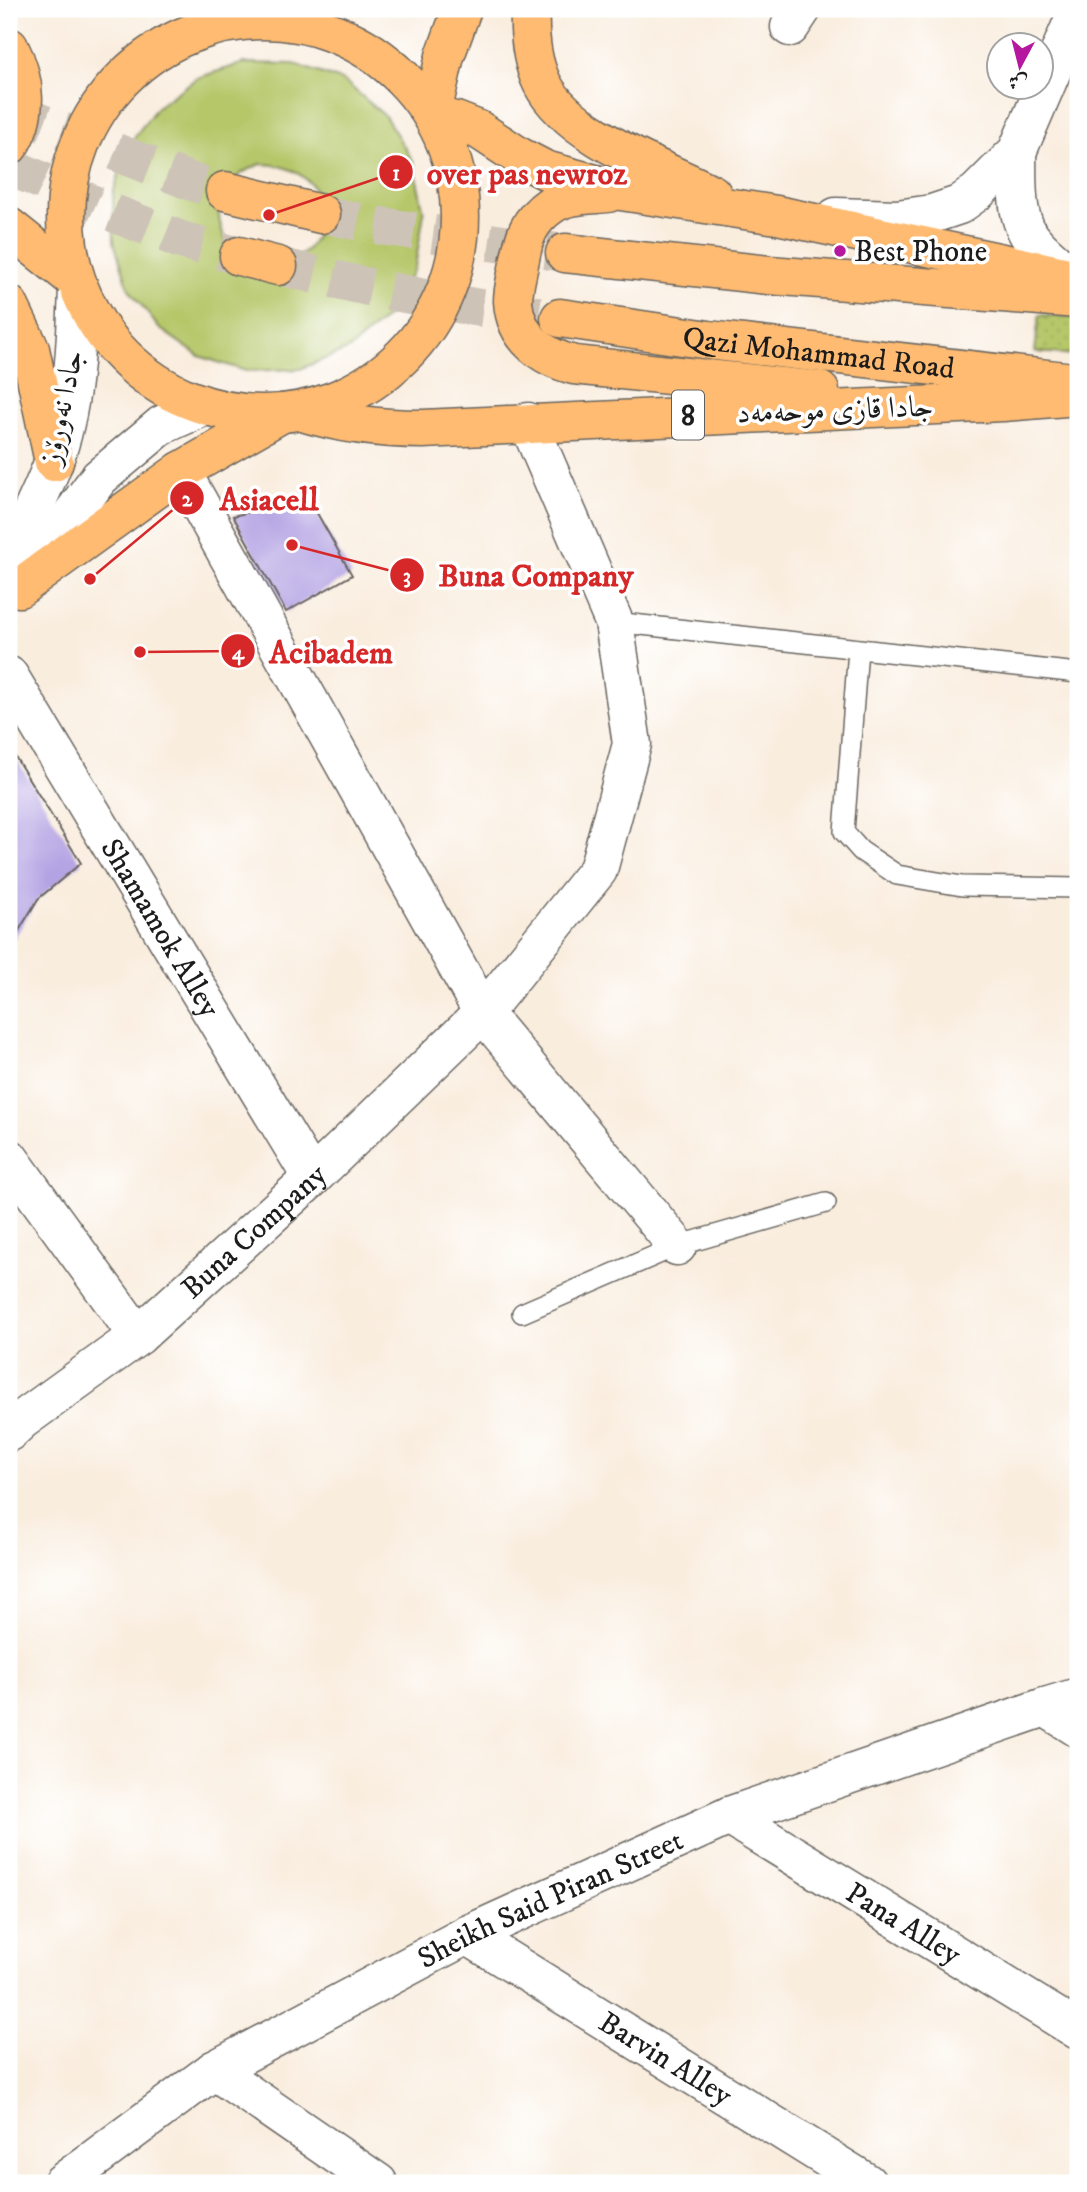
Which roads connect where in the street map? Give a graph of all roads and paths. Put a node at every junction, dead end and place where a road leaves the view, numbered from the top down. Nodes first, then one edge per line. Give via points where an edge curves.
1 (187, 9) edge
2 (314, 9) edge
3 (462, 9) edge
4 (530, 9) edge
5 (1078, 10) edge
6 (276, 19) junction
7 (239, 20) junction
8 (9, 47) edge
9 (433, 115) junction
10 (9, 146) edge
11 (1017, 152) junction
12 (225, 191) tunnel mouth
13 (621, 191) junction
14 (762, 213) junction
15 (321, 214) tunnel mouth
16 (9, 227) edge
17 (565, 253) tunnel mouth
18 (239, 256) tunnel mouth
19 (278, 266) tunnel mouth
20 (76, 283) junction
21 (1077, 285) edge
22 (9, 305) edge
23 (560, 318) tunnel mouth
24 (1078, 382) edge
25 (1078, 396) edge
26 (205, 405) junction
27 (936, 406) junction
28 (291, 412) junction
29 (528, 422) junction
30 (54, 462) junction
31 (181, 471) junction
32 (12, 582) edge
33 (614, 622) junction
34 (858, 649) junction
35 (1078, 673) edge
36 (9, 676) edge
37 (1078, 888) edge
38 (483, 1013) junction
39 (9, 1158) edge
40 (312, 1178) junction
41 (826, 1203) dead end
42 (677, 1246) junction
43 (522, 1313) dead end
44 (138, 1336) junction
45 (9, 1433) edge
46 (1062, 1702) edge
47 (1078, 1728) edge
48 (729, 1816) junction
49 (467, 1935) junction
50 (1078, 2030) edge
51 (214, 2070) junction
52 (62, 2183) edge
53 (378, 2183) edge
54 (867, 2183) edge

1 - 7 main road
2 - 6 main road via 305,15
3 - 9 main road via 445,56
4 - 14 main road via 529,38 541,81 565,113 603,141
5 - 11 street
6 - 7 main road
6 - 9 main road via 338,33 391,66
7 - 20 main road via 182,35 133,67 95,111 71,163 64,221
8 - 10 main road via 24,92 21,119
9 - 13 main road via 479,130 545,170
9 - 28 main road via 455,167 461,220 453,273 430,323 395,363 351,394
11 - 14 street via 977,192 959,205 932,214 897,219
11 - 21 street via 1021,217 1027,232
12 - 15 main road
13 - 14 main road
13 - 27 main road via 554,203 524,236 513,299 520,327 538,350 574,365
14 - 21 main road
16 - 20 main road
17 - 21 main road via 782,276
18 - 19 main road
20 - 26 main road via 107,339 151,380
20 - 30 street, جادا نەورۆز via 74,358
22 - 30 main road via 30,349
23 - 24 main road, Qazi Mohammad Road via 709,340
25 - 27 main road, جادا قازی موحەمەد / 8
26 - 28 main road via 244,413
26 - 32 street, جادا نەورۆز via 162,425 99,478
27 - 29 main road, جادا قازی موحەمەد / 8
28 - 29 main road, جادا قازی موحەمەد / 8 via 391,429
28 - 31 main road
29 - 33 street, Buna Company
30 - 32 street, جادا نەورۆز
31 - 32 main road
31 - 38 street
33 - 34 lane
33 - 38 street, Buna Company via 632,744 598,870
34 - 35 lane
34 - 37 lane via 844,832 852,841 897,875 962,886
36 - 40 street, Shamamok Alley
38 - 40 street, Buna Company
38 - 42 street
39 - 44 street
40 - 44 street, Buna Company
41 - 42 lane
42 - 43 lane
44 - 45 street, Buna Company
46 - 47 street
46 - 48 street, Sheikh Said Piran Street
48 - 49 street, Sheikh Said Piran Street
48 - 50 street, Pana Alley
49 - 51 street, Sheikh Said Piran Street
49 - 54 street, Barvin Alley
51 - 52 street, Sheikh Said Piran Street
51 - 53 street

